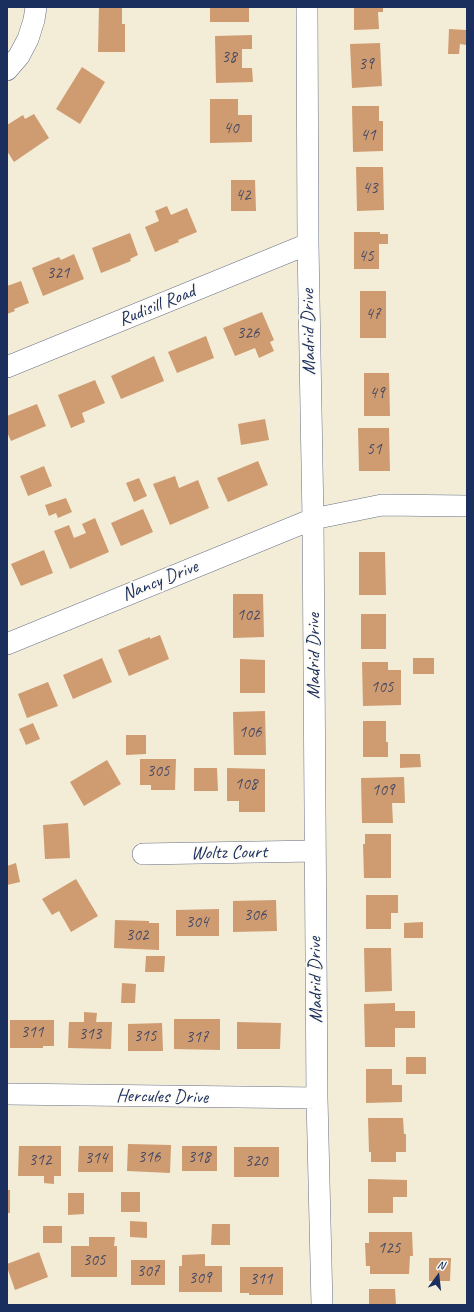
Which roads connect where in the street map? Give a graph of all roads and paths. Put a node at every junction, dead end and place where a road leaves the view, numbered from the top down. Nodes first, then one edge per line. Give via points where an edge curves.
1 (36, 7) edge
2 (306, 7) edge
3 (7, 70) edge
4 (308, 244) junction
5 (7, 367) edge
6 (467, 506) edge
7 (313, 519) junction
8 (7, 644) edge
9 (315, 851) junction
10 (143, 854) dead end
11 (7, 1094) edge
12 (318, 1098) junction
13 (322, 1305) edge

1 - 3 street via 28,39 19,56
2 - 4 street, Madrid Drive
4 - 5 street, Rudisill Road
4 - 7 street, Madrid Drive
6 - 7 street, Nancy Drive via 382,505
7 - 8 street, Nancy Drive
7 - 9 street, Madrid Drive
9 - 10 street, Woltz Court
9 - 12 street, Madrid Drive
11 - 12 street, Hercules Drive
12 - 13 street, Madrid Drive

